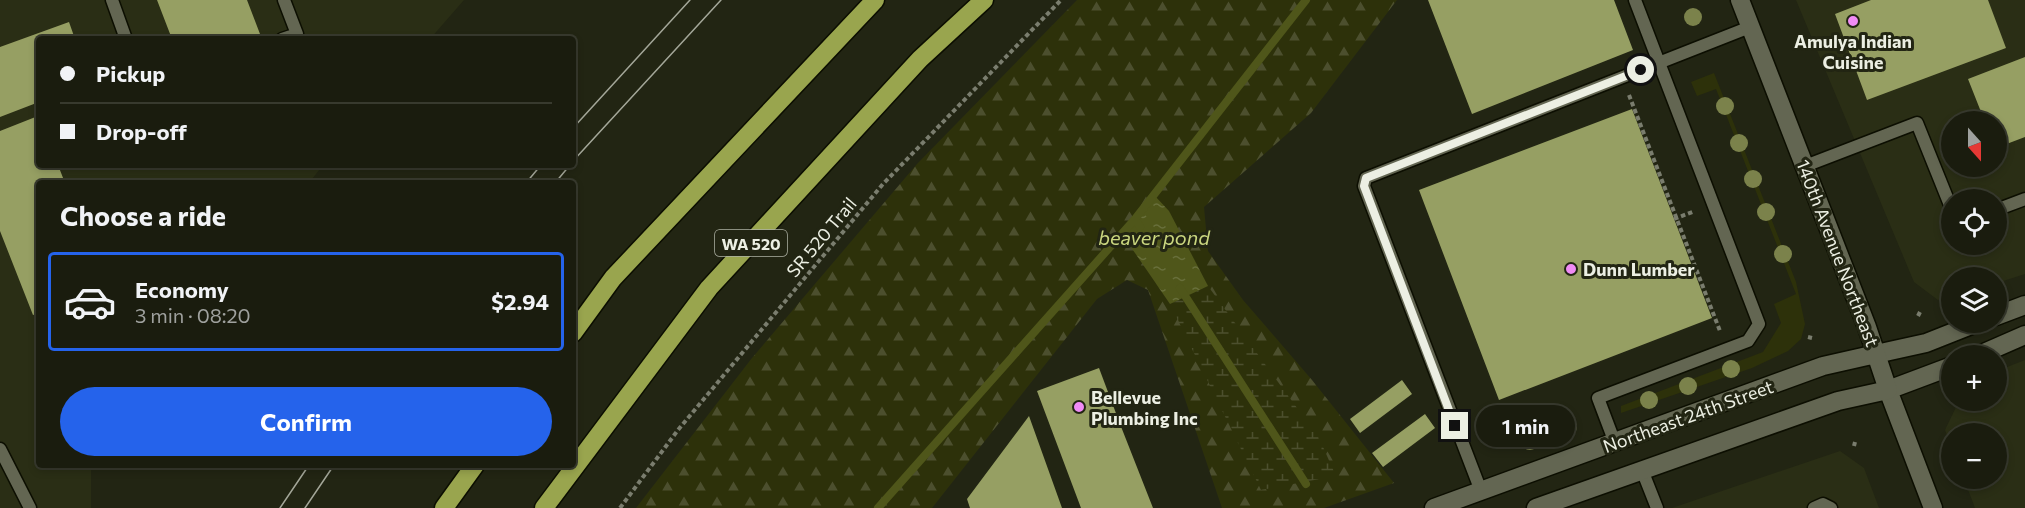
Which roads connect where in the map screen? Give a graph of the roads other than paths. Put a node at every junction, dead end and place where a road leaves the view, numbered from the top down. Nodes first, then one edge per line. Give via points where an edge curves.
1 (112, 0) edge
2 (284, 0) edge
3 (875, 0) edge
4 (984, 0) edge
5 (1635, 0) edge
6 (1740, 0) edge
7 (1750, 27) junction
8 (125, 36) edge
9 (291, 36) edge
10 (1659, 63) junction
11 (1805, 166) junction
12 (1944, 189) edge
13 (2025, 199) edge
14 (2007, 206) edge
15 (2025, 305) edge
16 (2007, 312) edge
17 (576, 329) edge
18 (1951, 333) edge
19 (2025, 335) edge
20 (2002, 345) edge
21 (1876, 354) junction
22 (1941, 370) edge
23 (1888, 390) junction
24 (1615, 443) junction
25 (0, 449) edge
26 (576, 465) edge
27 (474, 468) edge
28 (574, 468) edge
29 (1642, 470) junction
30 (1481, 491) junction
31 (1541, 507) edge
32 (30, 508) edge
33 (444, 508) edge
34 (544, 508) edge
35 (1434, 508) edge
36 (1658, 508) edge
37 (1814, 508) edge
38 (1831, 508) edge
39 (1932, 508) edge

1 - 8 lane
2 - 9 lane via 297,34
3 - 17 highway via 613,278
4 - 26 highway, WA 520 via 920,59 709,288
5 - 10 lane
6 - 7 main road, 140th Avenue Northeast
7 - 10 lane
7 - 11 main road, 140th Avenue Northeast
10 - 24 lane via 1759,324 1748,341 1598,398
10 - 30 lane via 1366,178 1364,186
11 - 12 lane via 1917,123
11 - 21 main road, 140th Avenue Northeast
13 - 14 lane
15 - 16 main road
18 - 21 main road, Northeast 24th Street
19 - 20 main road
21 - 23 main road, 140th Avenue Northeast
21 - 24 main road, Northeast 24th Street via 1823,366
22 - 23 main road
23 - 29 main road via 1838,401
23 - 39 main road, 140th Avenue Northeast
24 - 30 main road, Northeast 24th Street
25 - 32 lane
27 - 33 highway
28 - 34 highway, WA 520
29 - 31 main road
29 - 36 lane
30 - 35 main road, Northeast 24th Street
37 - 38 lane via 1823,504

